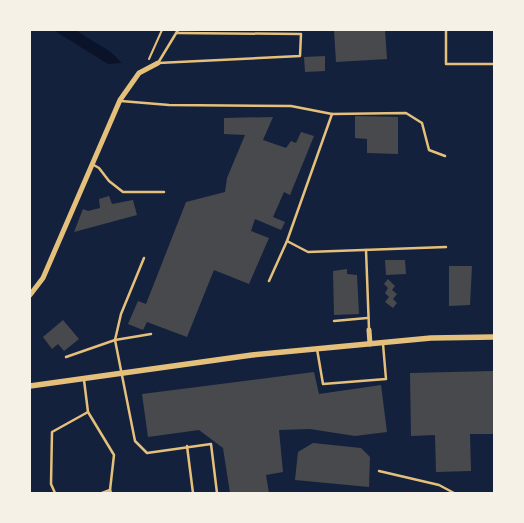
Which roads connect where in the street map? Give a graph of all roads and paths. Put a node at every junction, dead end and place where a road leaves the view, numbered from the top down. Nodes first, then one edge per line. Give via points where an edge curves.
1 (162, 30) edge
2 (446, 30) edge
3 (178, 32) edge
4 (148, 59) dead end
5 (158, 63) junction
6 (494, 64) edge
7 (120, 100) junction
8 (332, 114) junction
9 (444, 156) dead end
10 (92, 164) junction
11 (164, 192) dead end
12 (287, 241) junction
13 (446, 247) dead end
14 (366, 250) junction
15 (144, 258) dead end
16 (269, 281) dead end
17 (30, 294) edge
18 (368, 318) junction
19 (334, 321) dead end
20 (369, 330) joint
21 (151, 334) dead end
22 (494, 337) edge
23 (115, 340) junction
24 (383, 342) junction
25 (370, 344) junction
26 (317, 349) junction
27 (66, 357) dead end
28 (121, 375) junction
29 (84, 380) junction
30 (30, 386) edge
31 (88, 412) junction
32 (187, 446) junction
33 (378, 471) dead end
34 (111, 492) edge
35 (55, 493) edge
36 (102, 493) edge
37 (193, 493) edge
38 (217, 493) edge
39 (454, 493) edge

1 - 4 path
2 - 6 lane via 446,64
3 - 5 lane
3 - 5 lane via 301,34 300,56
5 - 7 street via 139,73
7 - 8 lane via 169,105 291,106
7 - 10 street
8 - 9 lane via 406,113 422,123 429,150
8 - 12 lane
10 - 11 lane via 123,192
10 - 17 street via 43,278
12 - 14 lane via 308,252
12 - 16 lane
13 - 14 lane
14 - 18 lane
15 - 23 lane via 121,314
18 - 19 lane
18 - 20 lane
20 - 25 street
21 - 23 lane
22 - 24 street
23 - 27 lane
23 - 28 lane
24 - 25 street
24 - 26 lane via 386,379 323,384
25 - 26 street
26 - 28 street via 252,355
28 - 29 street
28 - 32 lane via 136,441 146,453
29 - 30 street
29 - 31 lane
31 - 34 lane via 114,455
31 - 35 lane via 52,432 51,484
32 - 37 lane
32 - 38 lane via 211,444
33 - 39 lane via 439,485
34 - 36 lane

